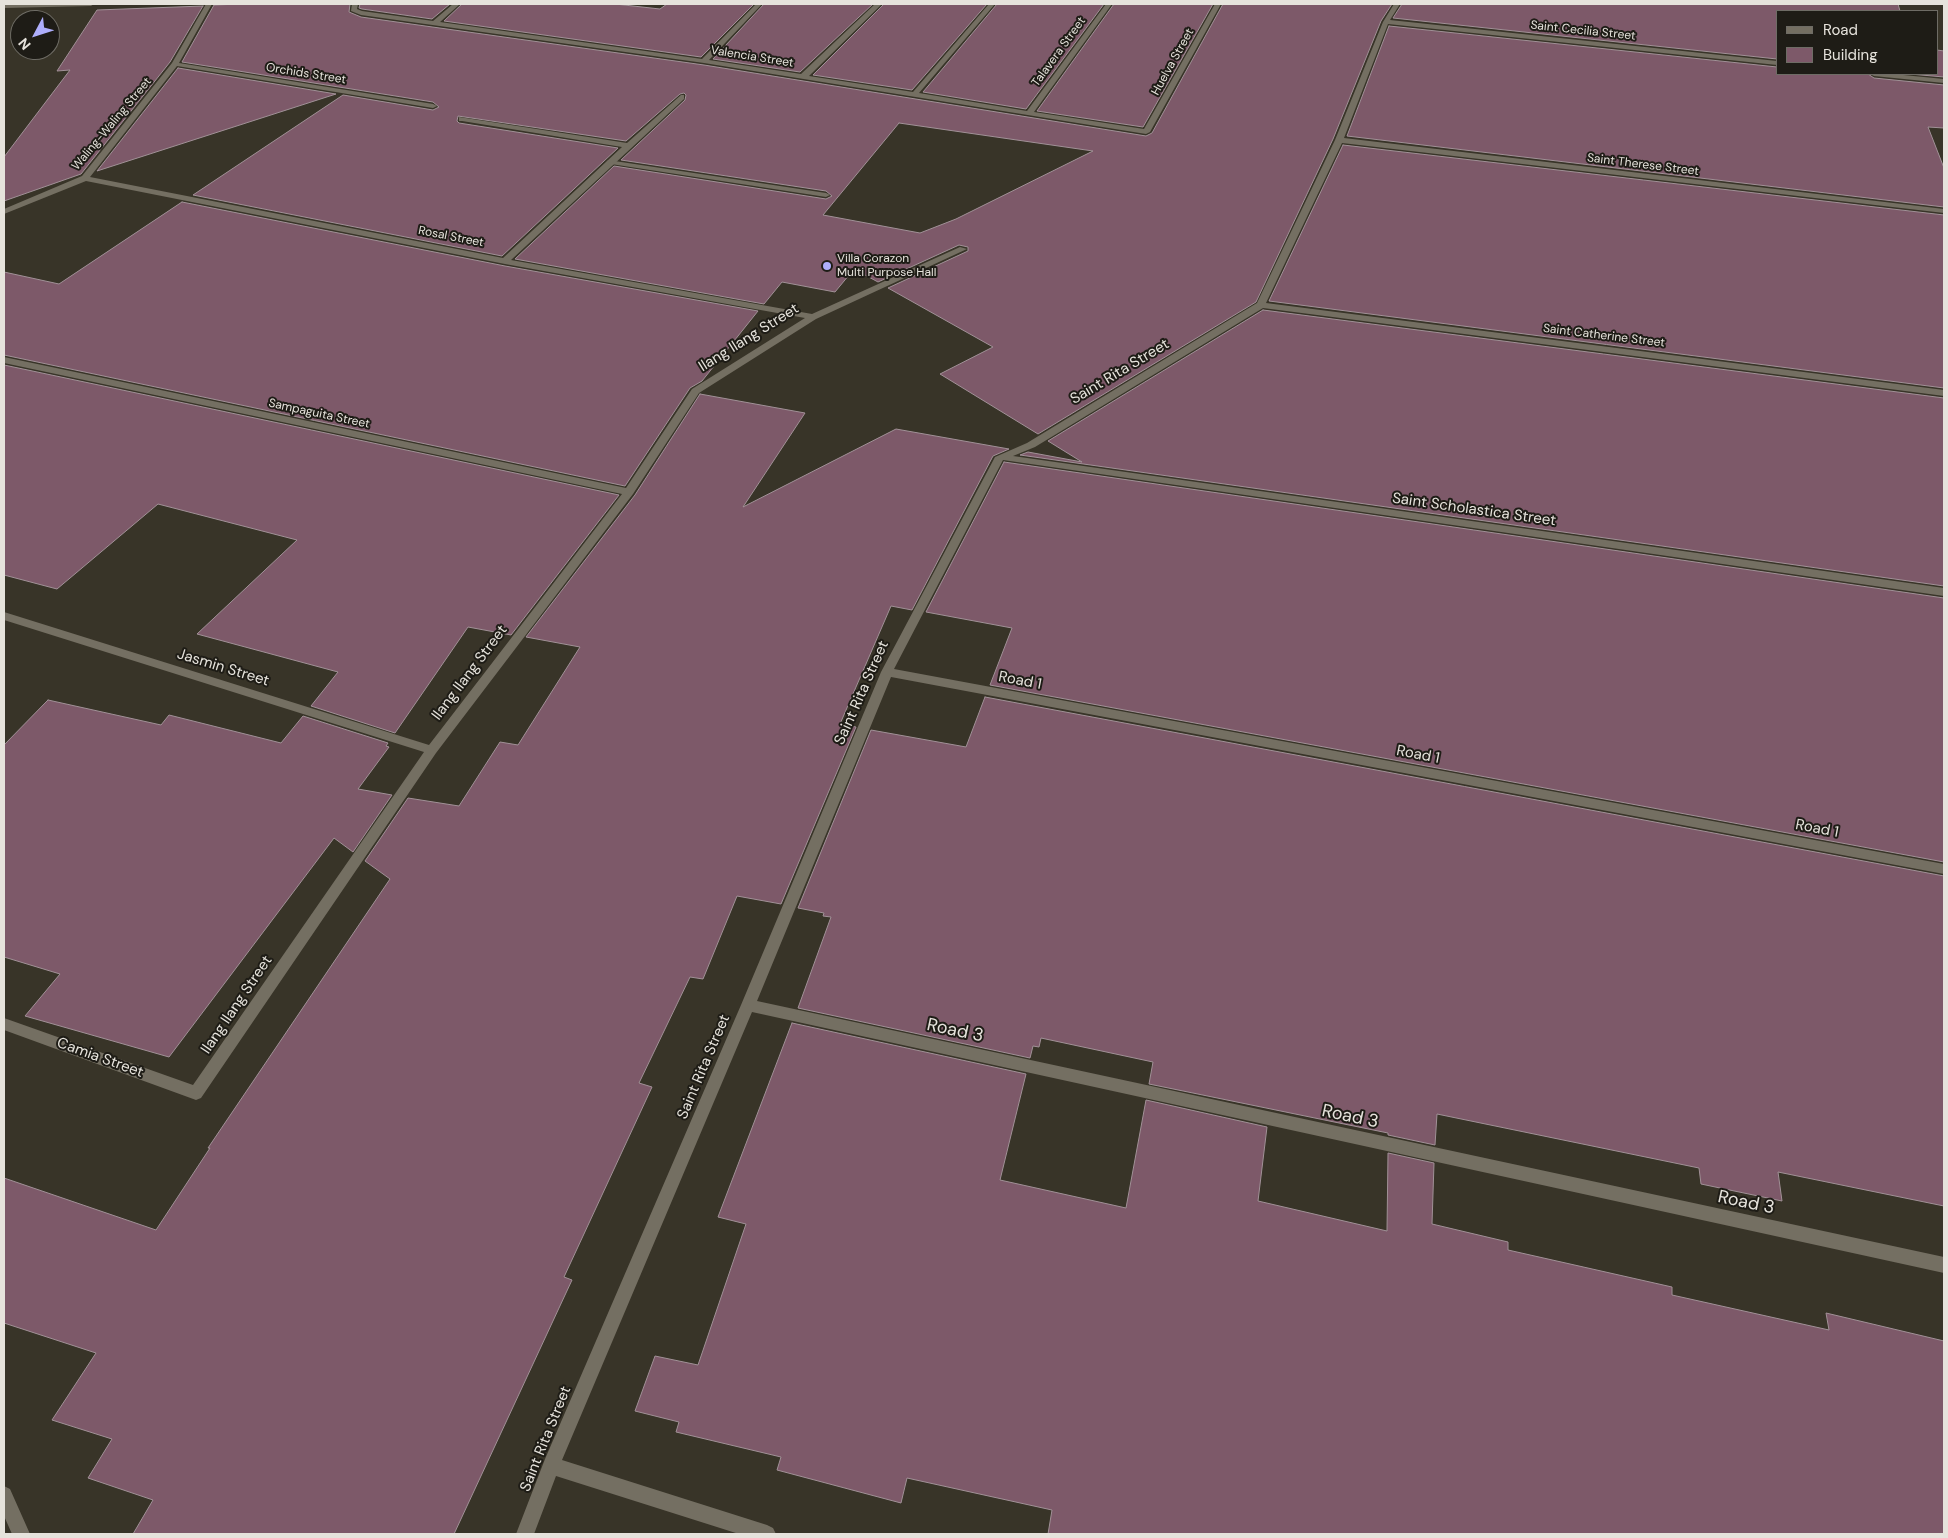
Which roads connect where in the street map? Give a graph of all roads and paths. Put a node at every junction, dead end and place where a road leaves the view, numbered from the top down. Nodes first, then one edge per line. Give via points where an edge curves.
1 (91, 4) edge
2 (209, 4) edge
3 (457, 4) edge
4 (759, 4) edge
5 (878, 4) edge
6 (992, 4) edge
7 (1109, 4) edge
8 (1218, 4) edge
9 (1397, 4) edge
10 (4, 6) edge
11 (354, 7) edge
12 (1386, 22) junction
13 (435, 23) junction
14 (704, 61) junction
15 (1776, 63) edge
16 (175, 64) junction
17 (1884, 75) edge
18 (804, 76) junction
19 (1944, 81) edge
20 (914, 94) junction
21 (680, 97) dead end
22 (433, 106) dead end
23 (1028, 114) junction
24 (462, 119) dead end
25 (1146, 132) joint
26 (1339, 140) junction
27 (628, 146) junction
28 (611, 162) junction
29 (85, 178) junction
30 (826, 195) dead end
31 (1944, 211) edge
32 (4, 212) edge
33 (963, 249) dead end
34 (505, 261) junction
35 (1261, 305) junction
36 (813, 317) junction
37 (4, 360) edge
38 (1944, 393) edge
39 (1000, 457) junction
40 (629, 492) junction
41 (1944, 592) edge
42 (4, 616) edge
43 (887, 672) junction
44 (432, 750) junction
45 (1944, 869) edge
46 (748, 1005) junction
47 (4, 1024) edge
48 (196, 1093) joint
49 (1944, 1265) edge
50 (551, 1465) junction
51 (4, 1494) edge
52 (21, 1534) edge
53 (525, 1534) edge
54 (767, 1534) edge

1 - 10 street
2 - 16 street, Waling-Waling Street
3 - 13 street
4 - 14 street
5 - 18 street
6 - 20 street
7 - 23 street, Talavera Street
8 - 25 street, Huelva Street
9 - 12 street
11 - 13 street, Valencia Street via 361,13
12 - 15 street, Saint Cecilia Street
12 - 26 street
13 - 14 street, Valencia Street
14 - 18 street, Valencia Street
16 - 22 street, Orchids Street
16 - 29 street, Waling-Waling Street
17 - 19 street
18 - 20 street, Valencia Street
20 - 23 street, Valencia Street
21 - 27 street
23 - 25 street, Valencia Street
24 - 27 street
26 - 31 street, Saint Therese Street
26 - 35 street
27 - 28 street
28 - 30 street
28 - 34 street
29 - 32 street, Waling-Waling Street
29 - 34 street, Rosal Street
33 - 36 street, Ilang Ilang Street
34 - 36 street, Rosal Street
35 - 38 street, Saint Catherine Street
35 - 39 street, Saint Rita Street via 1031,445
36 - 40 street, Ilang Ilang Street via 695,391
37 - 40 street, Sampaguita Street
39 - 41 street, Saint Scholastica Street
39 - 43 street, Saint Rita Street
40 - 44 street, Ilang Ilang Street
42 - 44 street, Jasmin Street
43 - 45 street, Road 1
43 - 46 street, Saint Rita Street
44 - 48 street, Ilang Ilang Street
46 - 49 street, Road 3
46 - 50 street, Saint Rita Street
47 - 48 street, Camia Street
50 - 53 street, Saint Rita Street
50 - 54 street
51 - 52 street

